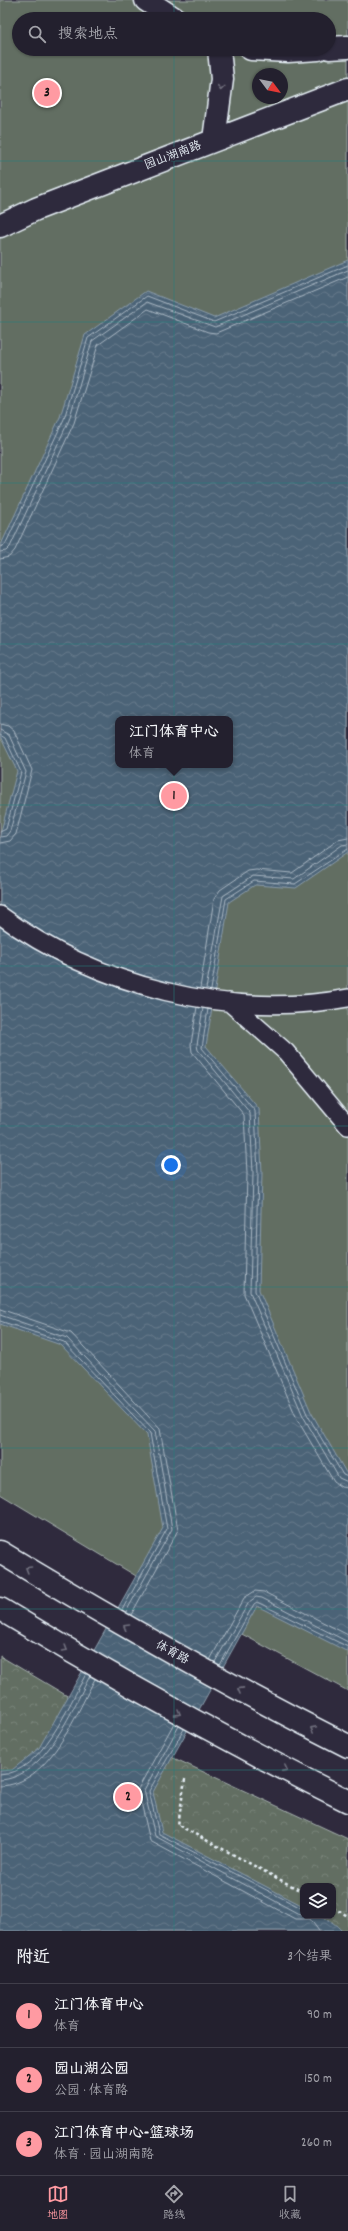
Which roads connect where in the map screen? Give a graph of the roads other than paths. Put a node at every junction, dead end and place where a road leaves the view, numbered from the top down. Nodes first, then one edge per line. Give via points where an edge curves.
1 (146, 0) edge
2 (164, 12) edge
3 (348, 47) edge
4 (336, 48) edge
5 (220, 56) edge
6 (348, 89) edge
7 (214, 140) junction
8 (0, 226) edge
9 (0, 915) edge
10 (348, 998) edge
11 (229, 1002) junction
12 (348, 1126) edge
13 (0, 1552) edge
14 (0, 1609) edge
15 (348, 1746) edge
16 (348, 1801) edge

1 - 2 main road
3 - 4 main road
5 -> 7 main road via 222,79
6 - 7 main road, 园山湖南路
7 - 8 main road, 园山湖南路 via 36,209
9 - 11 street via 64,955 117,977 173,993
10 - 11 street via 305,1003
11 - 12 street via 286,1052
15 -> 13 main road, 体育路 via 274,1709 131,1630
14 -> 16 main road via 107,1673 250,1752

